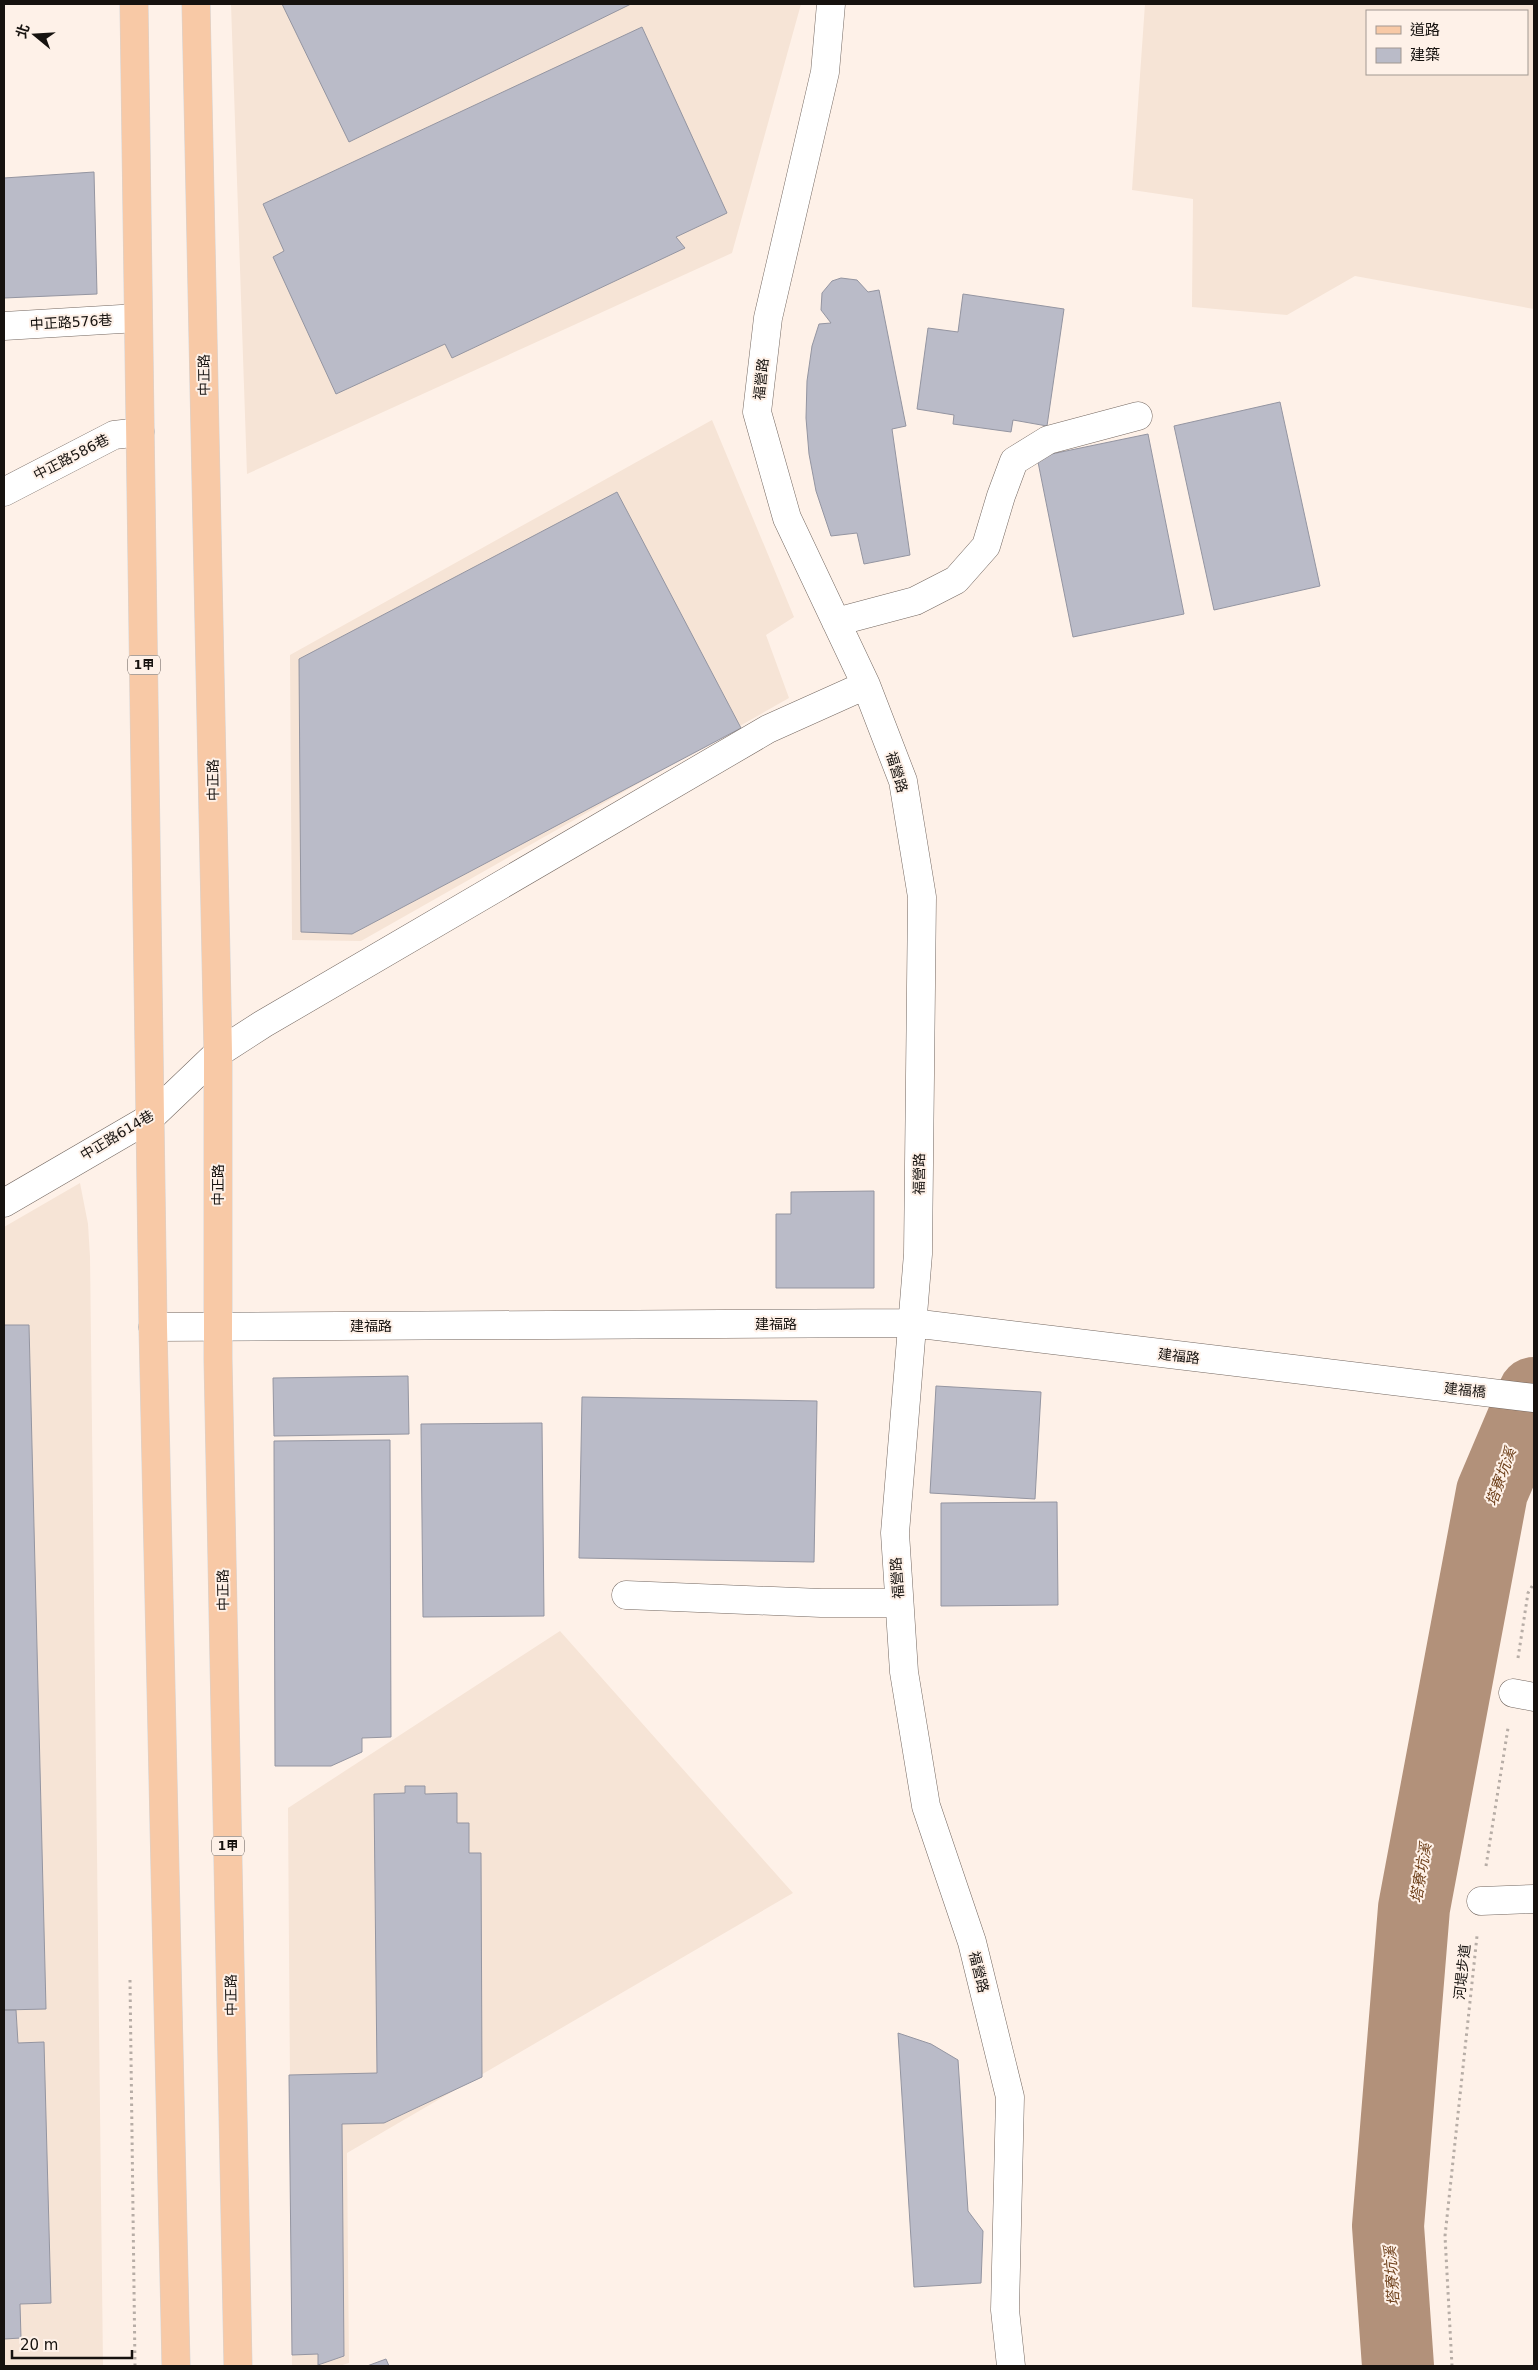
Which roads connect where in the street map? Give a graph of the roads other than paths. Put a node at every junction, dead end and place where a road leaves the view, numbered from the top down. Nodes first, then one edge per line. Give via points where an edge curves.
1 (134, 4) edge
2 (196, 4) edge
3 (830, 4) edge
4 (138, 318) junction
5 (4, 326) edge
6 (1138, 416) dead end
7 (140, 432) junction
8 (4, 492) edge
9 (836, 622) junction
10 (866, 685) junction
11 (218, 1053) junction
12 (150, 1118) junction
13 (4, 1203) edge
14 (912, 1324) junction
15 (153, 1327) junction
16 (218, 1327) junction
17 (1395, 1383) joint
18 (1534, 1398) edge
19 (626, 1595) dead end
20 (899, 1603) junction
21 (1534, 1899) edge
22 (1481, 1901) road end
23 (176, 2366) edge
24 (238, 2366) edge
25 (1011, 2366) edge

1 - 4 main road, 1甲
2 - 11 main road, 中正路 / 1甲
3 - 9 street, 福營路 via 825,72 768,318 757,412 787,518
4 - 5 street, 中正路576巷
4 - 7 main road, 1甲
6 - 9 street via 1048,440 1014,461 986,546 956,580 914,601
7 - 8 street, 中正路586巷 via 114,434
7 - 12 main road, 1甲
9 - 10 street, 福營路
10 - 11 street, 中正路614巷 via 768,730 262,1024
10 - 14 street, 福營路 via 902,781 922,897 918,1254
11 - 12 street, 中正路614巷
11 - 16 main road, 中正路 / 1甲
12 - 13 street, 中正路614巷
12 - 15 main road, 1甲
14 - 16 street, 建福路
14 - 17 street, 建福路
14 - 20 street, 福營路 via 894,1533
15 - 16 street, 建福路
15 - 23 main road, 1甲
16 - 24 main road, 中正路 / 1甲
17 - 18 street, 建福橋
19 - 20 street
20 - 25 street, 福營路 via 904,1672 926,1806 972,1942 1010,2097 1006,2310
21 - 22 street

